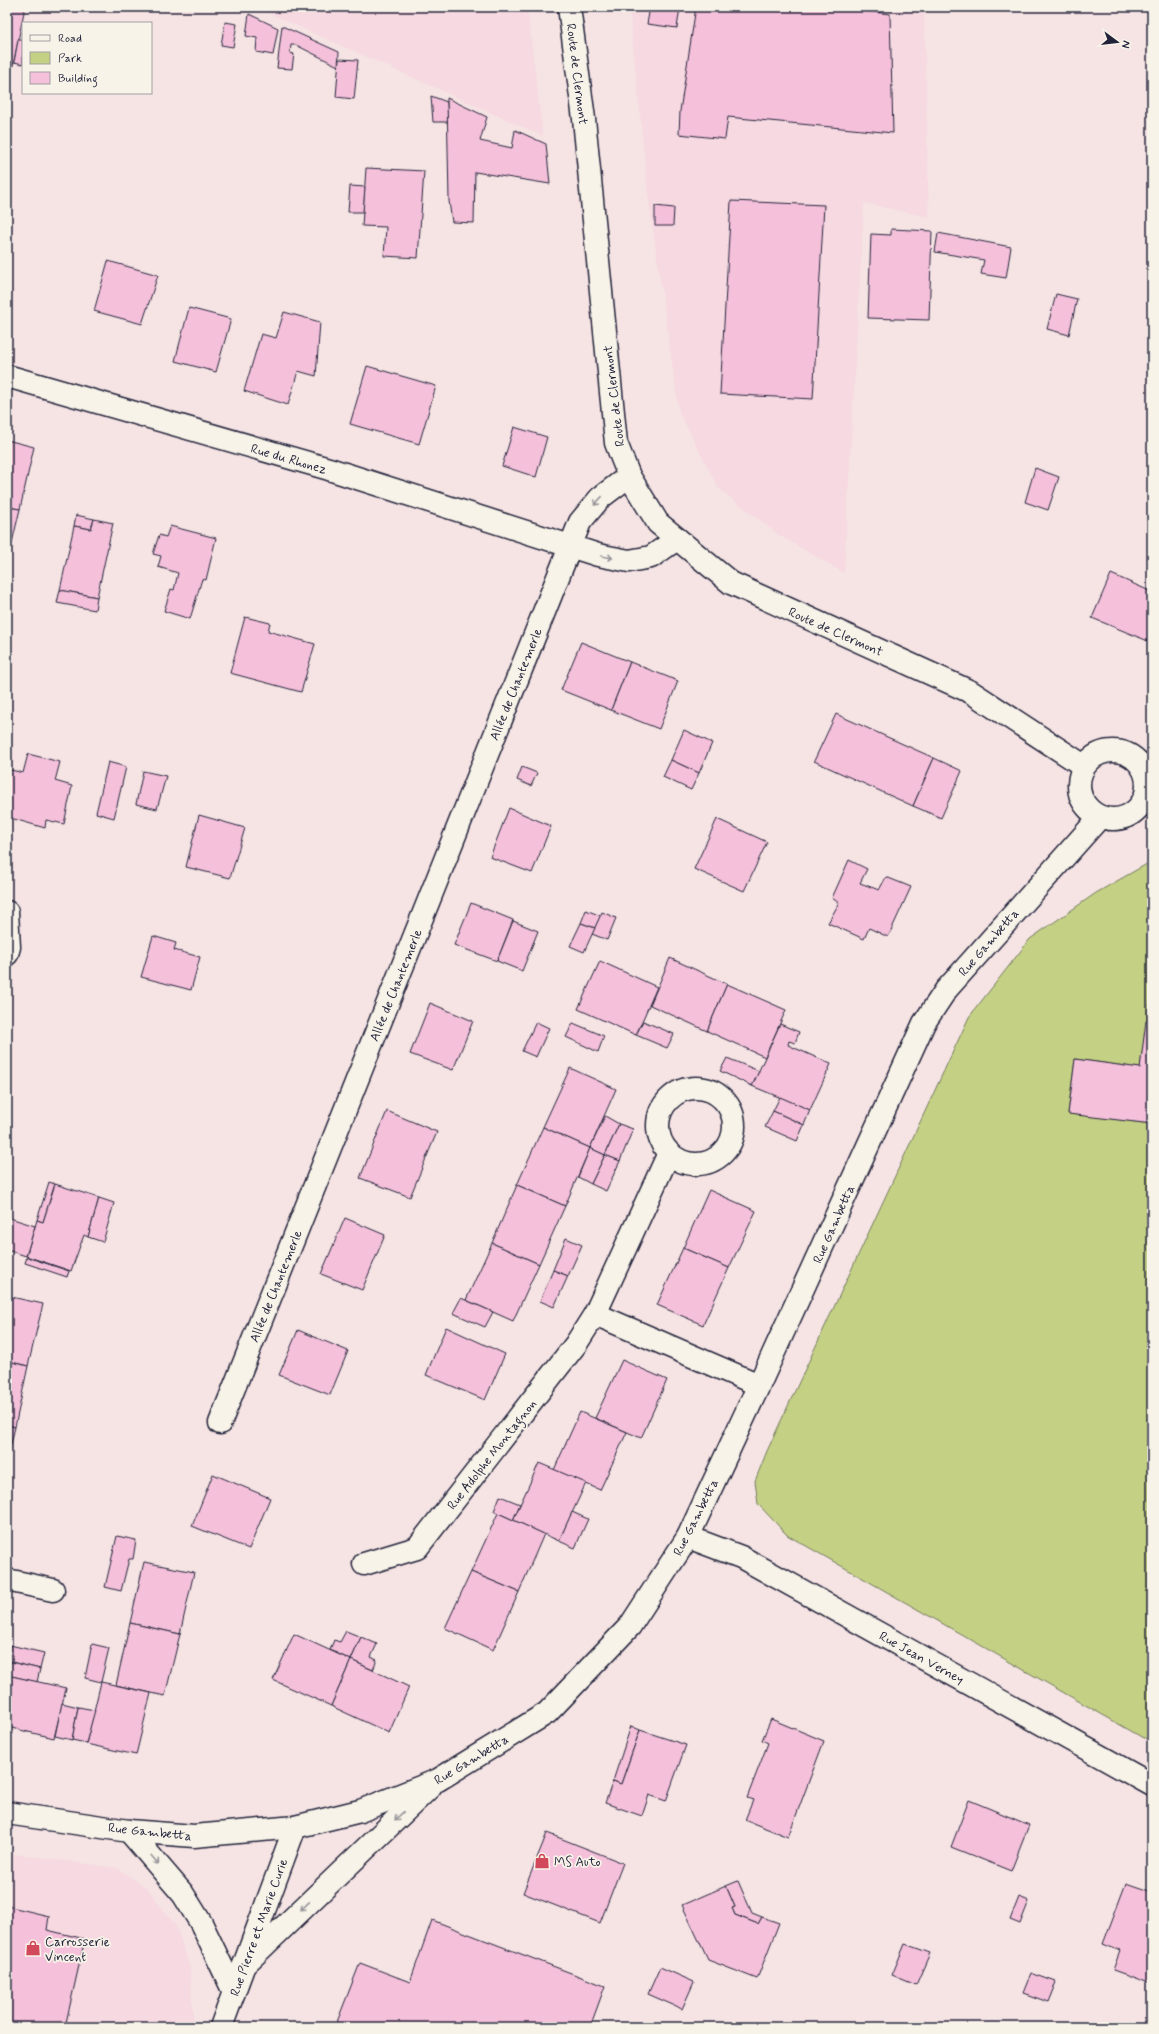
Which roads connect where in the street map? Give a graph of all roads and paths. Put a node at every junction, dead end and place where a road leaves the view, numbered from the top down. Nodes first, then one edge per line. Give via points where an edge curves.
1 (569, 7) edge
2 (7, 376) edge
3 (629, 476) junction
4 (677, 539) junction
5 (570, 546) junction
6 (1084, 766) junction
7 (1146, 767) edge
8 (1128, 815) junction
9 (1152, 816) edge
10 (1100, 817) junction
11 (7, 912) edge
12 (7, 954) edge
13 (669, 1153) dead end
14 (594, 1314) junction
15 (759, 1385) junction
16 (220, 1423) dead end
17 (688, 1537) junction
18 (364, 1564) dead end
19 (7, 1580) edge
20 (53, 1590) dead end
21 (438, 1780) junction
22 (1152, 1786) edge
23 (7, 1813) edge
24 (295, 1827) junction
25 (129, 1831) junction
26 (244, 1965) junction
27 (234, 1992) junction
28 (221, 2027) edge

1 - 3 street, Route de Clermont via 584,119 616,442
2 - 5 street, Rue du Rhonez via 328,469
3 - 4 street, Route de Clermont via 658,523
3 -> 5 street, Allée de Chantemerle via 600,498 580,522
5 -> 4 street, Rue du Rhonez via 629,561 651,556
4 - 6 street, Route de Clermont via 731,583 972,692
5 - 16 street, Allée de Chantemerle
6 - 7 street via 1092,758 1112,751 1123,753
6 - 10 street via 1078,785 1080,795 1084,804
7 - 8 street via 1144,799 1138,808
8 - 9 street
8 - 10 street via 1119,818
10 - 15 street, Rue Gambetta via 946,990 924,1023
11 - 12 street
13 - 14 street, Rue Adolphe Montagnon
14 - 15 street
14 - 18 street, Rue Adolphe Montagnon via 576,1344 417,1548
15 - 17 street, Rue Gambetta
17 - 21 street, Rue Gambetta via 630,1626 547,1713
17 - 22 street, Rue Jean Verney via 741,1557
19 - 20 street
21 - 24 street, Rue Gambetta via 360,1811
21 -> 26 street
23 - 25 street, Rue Gambetta
24 - 25 street, Rue Gambetta via 194,1836
24 - 26 street, Rue Pierre et Marie Curie
25 -> 27 street via 183,1894 201,1923
26 - 27 street, Rue Pierre et Marie Curie
27 - 28 street, Rue Pierre et Marie Curie

